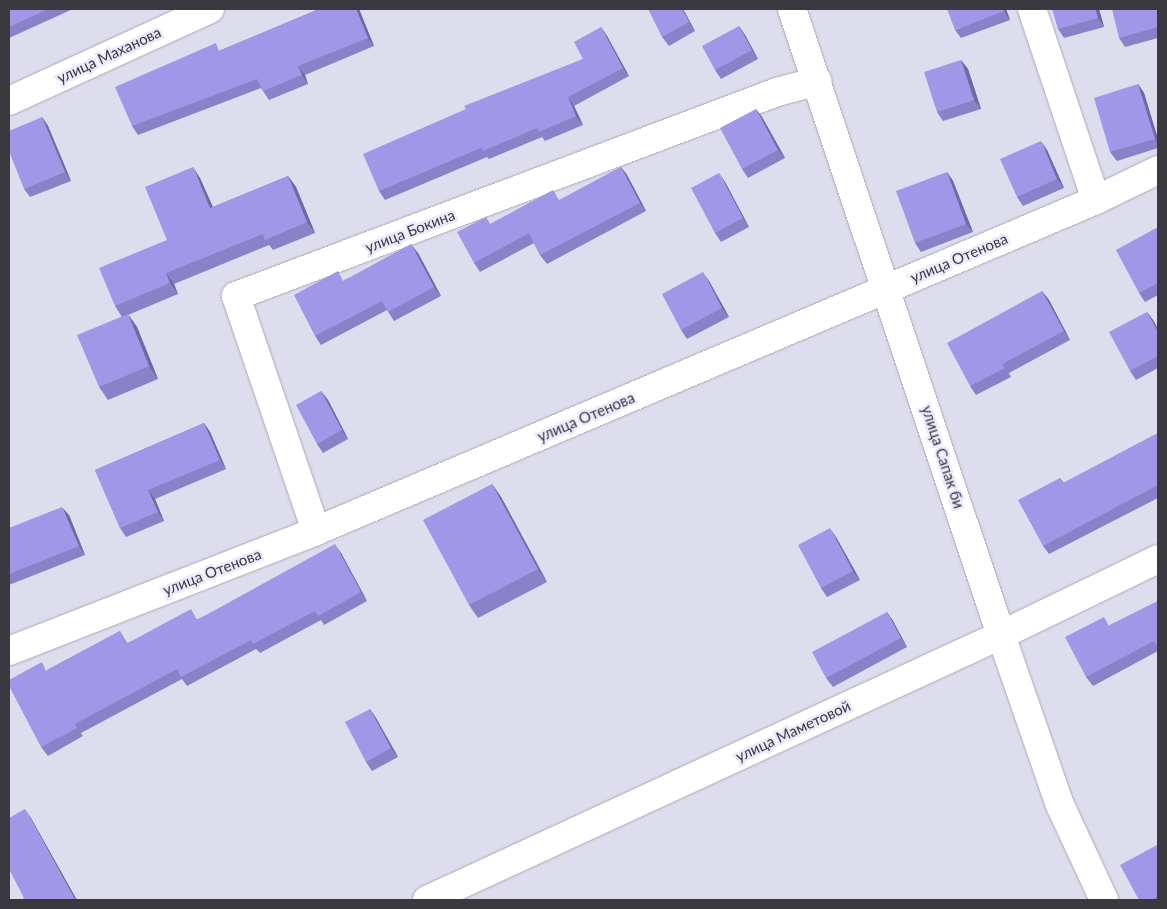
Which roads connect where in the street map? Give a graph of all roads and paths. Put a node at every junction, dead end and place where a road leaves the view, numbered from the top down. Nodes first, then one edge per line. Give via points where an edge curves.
1 (210, 9) edge
2 (792, 9) edge
3 (1032, 9) edge
4 (818, 81) junction
5 (9, 101) edge
6 (1158, 170) edge
7 (1096, 200) junction
8 (888, 288) junction
9 (316, 531) junction
10 (1158, 559) edge
11 (1001, 635) junction
12 (9, 651) edge
13 (427, 900) edge
14 (1104, 900) edge

1 - 5 street, улица Маханова
2 - 4 street, улица Сапак би
3 - 7 street
4 - 8 street, улица Сапак би
4 - 9 street, улица Бокина via 777,92 236,296
6 - 7 street, улица Отенова
7 - 8 street, улица Отенова
8 - 9 street, улица Отенова
8 - 11 street, улица Сапак би
9 - 12 street, улица Отенова
10 - 11 street, улица Маметовой
11 - 13 street, улица Маметовой
11 - 14 street, улица Сапак би via 1060,805

